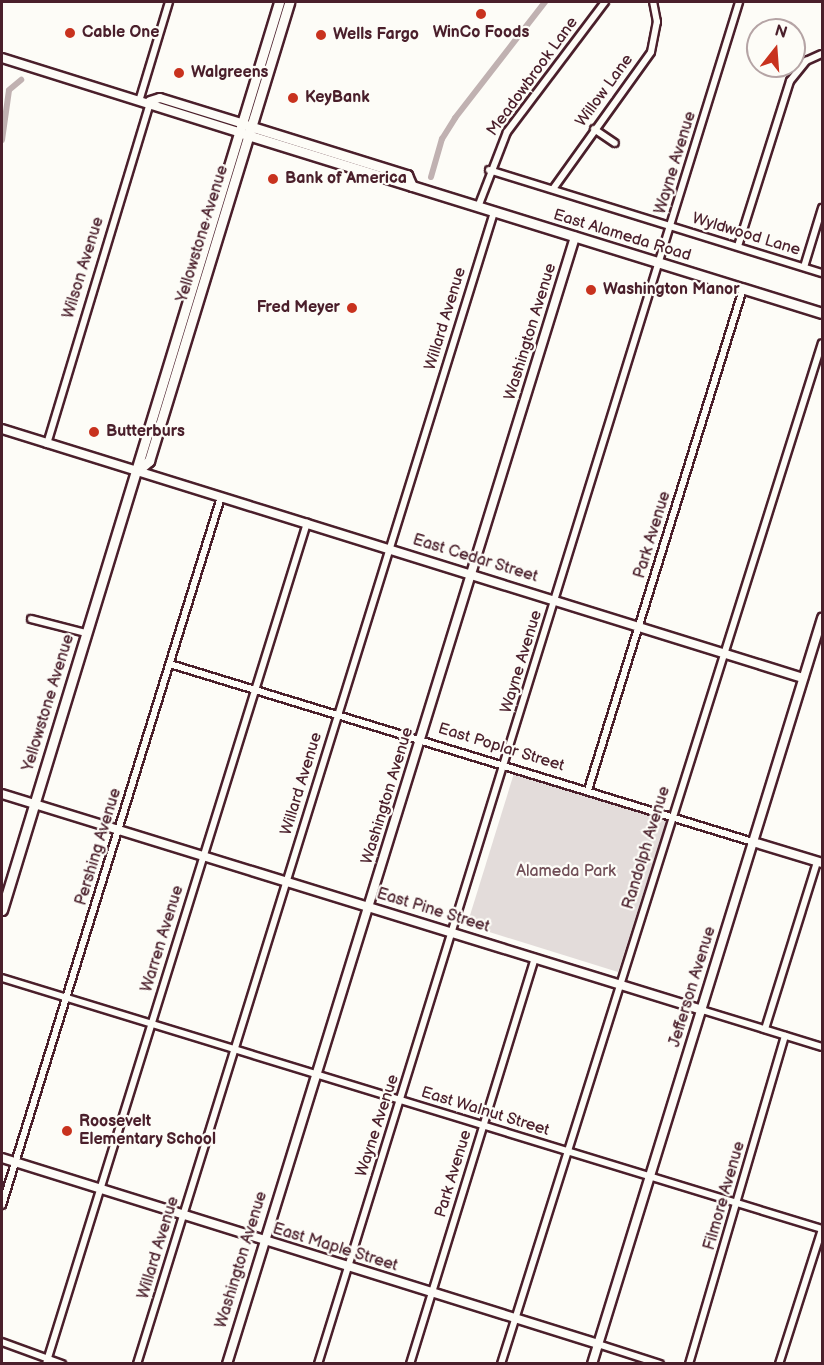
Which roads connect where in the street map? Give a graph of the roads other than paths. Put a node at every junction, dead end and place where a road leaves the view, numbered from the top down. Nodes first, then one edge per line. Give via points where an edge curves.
1 (169, 2) edge
2 (279, 2) edge
3 (290, 2) edge
4 (605, 2) edge
5 (653, 2) edge
6 (739, 2) edge
7 (822, 54) edge
8 (2, 58) edge
9 (140, 98) junction
10 (150, 101) junction
11 (239, 128) junction
12 (594, 129) junction
13 (250, 131) junction
14 (615, 143) dead end
15 (489, 170) junction
16 (554, 189) junction
17 (478, 207) junction
18 (822, 208) edge
19 (494, 212) junction
20 (671, 226) junction
21 (575, 237) junction
22 (738, 246) junction
23 (659, 263) junction
24 (804, 267) junction
25 (822, 273) edge
26 (743, 289) junction
27 (822, 312) edge
28 (822, 343) edge
29 (2, 429) edge
30 (47, 444) junction
31 (137, 471) junction
32 (221, 497) junction
33 (307, 523) junction
34 (389, 549) junction
35 (471, 574) junction
36 (555, 599) junction
37 (822, 618) edge
38 (31, 619) dead end
39 (639, 625) junction
40 (87, 633) junction
41 (723, 651) junction
42 (170, 664) junction
43 (803, 678) junction
44 (255, 688) junction
45 (338, 713) junction
46 (422, 739) junction
47 (506, 765) junction
48 (588, 790) junction
49 (2, 794) edge
50 (34, 804) junction
51 (671, 817) junction
52 (119, 830) junction
53 (753, 842) junction
54 (203, 855) junction
55 (820, 863) edge
56 (287, 881) junction
57 (370, 907) junction
58 (2, 909) edge
59 (453, 933) junction
60 (535, 958) junction
61 (2, 978) edge
62 (619, 984) junction
63 (65, 998) junction
64 (702, 1010) junction
65 (151, 1023) junction
66 (765, 1029) junction
67 (785, 1036) junction
68 (822, 1047) edge
69 (235, 1049) junction
70 (318, 1075) junction
71 (401, 1100) junction
72 (483, 1125) junction
73 (567, 1151) junction
74 (2, 1158) edge
75 (15, 1162) junction
76 (650, 1177) junction
77 (99, 1191) junction
78 (738, 1203) junction
79 (2, 1205) edge
80 (182, 1217) junction
81 (822, 1229) edge
82 (263, 1242) junction
83 (346, 1267) junction
84 (431, 1293) junction
85 (515, 1318) junction
86 (2, 1342) edge
87 (598, 1344) junction
88 (47, 1361) edge
89 (62, 1364) edge
90 (137, 1364) edge
91 (226, 1364) edge
92 (318, 1364) edge
93 (410, 1364) edge
94 (501, 1364) edge
95 (592, 1364) edge
96 (660, 1364) edge
97 (689, 1364) edge
98 (779, 1364) edge

1 - 9 street
2 - 11 main road, Yellowstone Avenue
3 - 13 main road, Yellowstone Avenue
4 - 15 street, Meadowbrook Lane via 507,132
5 - 12 street, Willow Lane via 657,22 651,52
6 - 20 street, Wayne Avenue
7 - 22 street via 806,61 790,81
8 - 9 street
9 - 10 street
10 - 11 street via 160,98
10 - 30 street, Wilson Avenue
11 - 13 main road, East Alameda Road
11 - 31 main road, Yellowstone Avenue
12 - 14 street
12 - 16 street, Willow Lane
13 - 17 main road, East Alameda Road
13 - 31 main road, Yellowstone Avenue via 149,461
15 - 16 street, Wyldwood Lane
15 - 17 street, Meadowbrook Lane
16 - 20 street, Wyldwood Lane
17 - 19 main road, East Alameda Road
18 - 24 street
19 - 21 main road, East Alameda Road
19 - 34 street, Willard Avenue
20 - 22 street, Wyldwood Lane
20 - 23 street, Wayne Avenue
21 - 23 main road, East Alameda Road
21 - 35 street, Washington Avenue
22 - 24 street, Wyldwood Lane
23 - 26 main road, East Alameda Road
23 - 36 street, Wayne Avenue
24 - 25 street, Wyldwood Lane
26 - 27 main road, East Alameda Road
26 - 39 street, Park Avenue
28 - 41 street, Randolph Avenue
29 - 30 street, East Cedar Street
30 - 31 street, East Cedar Street
31 - 32 street, East Cedar Street
31 - 40 main road, Yellowstone Avenue
32 - 33 street, East Cedar Street
32 - 42 street, Pershing Avenue
33 - 34 street, East Cedar Street
33 - 44 street, Warren Avenue
34 - 35 street, East Cedar Street
34 - 45 street, Willard Avenue
35 - 36 street, East Cedar Street
35 - 46 street, Washington Avenue
36 - 39 street, East Cedar Street
36 - 47 street, Wayne Avenue
37 - 43 street, Jefferson Avenue
38 - 40 street
39 - 41 street, East Cedar Street
39 - 48 street, Park Avenue
40 - 50 main road, Yellowstone Avenue
41 - 43 street, East Cedar Street
41 - 51 street, Randolph Avenue
42 - 44 street, East Poplar Street
42 - 52 street, Pershing Avenue
43 - 53 street, Jefferson Avenue
44 - 45 street, East Poplar Street
44 - 54 street, Warren Avenue
45 - 46 street, East Poplar Street
45 - 56 street, Willard Avenue
46 - 47 street, East Poplar Street
46 - 57 street, Washington Avenue
47 - 48 street, East Poplar Street
47 - 59 street, Wayne Avenue
48 - 51 street, East Poplar Street
49 - 50 street, East Pine Street
50 - 52 street, East Pine Street
50 - 58 main road, Yellowstone Avenue
51 - 53 street, East Poplar Street
51 - 62 street, Randolph Avenue
52 - 54 street, East Pine Street
52 - 63 street, Pershing Avenue
53 - 55 street, East Poplar Street
53 - 64 street, Jefferson Avenue
54 - 56 street, East Pine Street
54 - 65 street, Warren Avenue
55 - 66 street
56 - 57 street, East Pine Street
56 - 69 street, Willard Avenue
57 - 59 street, East Pine Street
57 - 70 street, Washington Avenue
59 - 60 street, East Pine Street
59 - 71 street, Wayne Avenue
60 - 62 street, East Pine Street
60 - 72 street, Park Avenue
61 - 63 street, East Walnut Street
62 - 64 street, East Pine Street
62 - 73 street, Randolph Avenue
63 - 65 street, East Walnut Street
63 - 75 street, Pershing Avenue
64 - 66 street, East Pine Street
64 - 76 street, Jefferson Avenue
65 - 69 street, East Walnut Street
65 - 77 street, Warren Avenue
66 - 67 street, East Pine Street
67 - 68 street, East Pine Street
67 - 78 street, Filmore Avenue
69 - 70 street, East Walnut Street
69 - 80 street, Willard Avenue
70 - 71 street, East Walnut Street
70 - 82 street, Washington Avenue
71 - 72 street, East Walnut Street
71 - 83 street, Wayne Avenue
72 - 73 street, East Walnut Street
72 - 84 street, Park Avenue
73 - 76 street, East Walnut Street
73 - 85 street, Randolph Avenue
74 - 75 street, East Maple Street
75 - 77 street, East Maple Street
75 - 79 street, Pershing Avenue
76 - 78 street, East Walnut Street
76 - 87 street, Jefferson Avenue
77 - 80 street, East Maple Street
77 - 88 street, Warren Avenue
78 - 81 street, East Walnut Street
78 - 97 street, Filmore Avenue
80 - 82 street, East Maple Street
80 - 90 street, Willard Avenue
81 - 98 street
82 - 83 street, East Maple Street
82 - 91 street, Washington Avenue
83 - 84 street, East Maple Street
83 - 92 street, Wayne Avenue
84 - 85 street, East Maple Street
84 - 93 street, Park Avenue
85 - 87 street, East Maple Street
85 - 94 street, Randolph Avenue
86 - 88 street
87 - 95 street, Jefferson Avenue
87 - 96 street, East Maple Street
88 - 89 street

